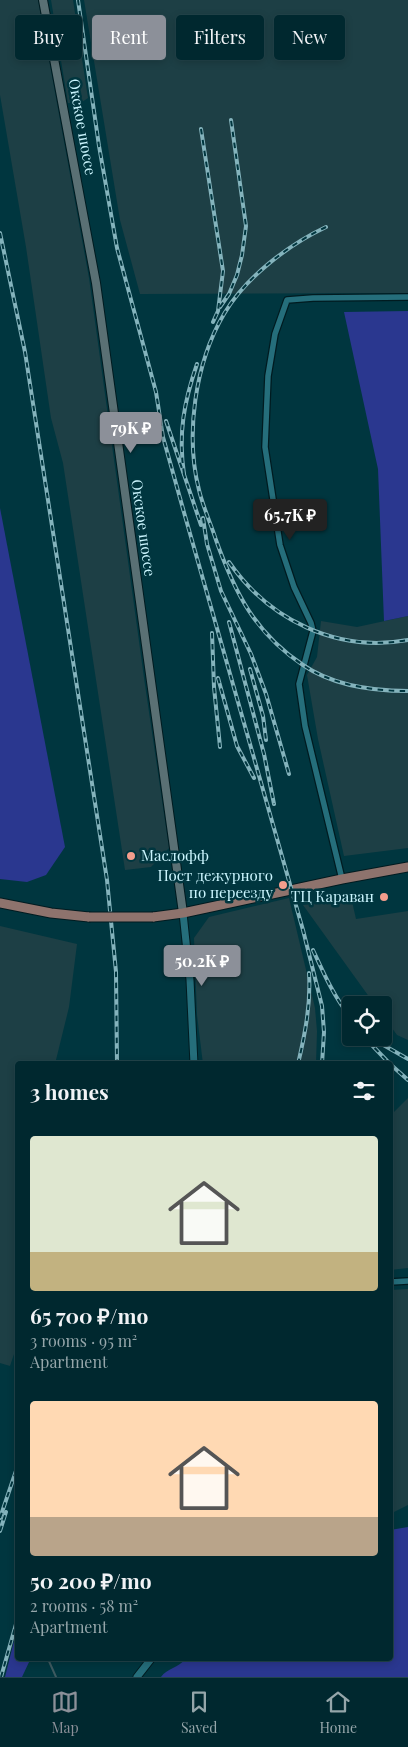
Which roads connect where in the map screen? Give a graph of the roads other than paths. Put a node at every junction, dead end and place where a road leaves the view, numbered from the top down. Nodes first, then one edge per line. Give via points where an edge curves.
1 (43, 0) edge
2 (408, 297) edge
3 (408, 867) edge
4 (342, 878) junction
5 (0, 903) edge
6 (183, 913) junction
7 (194, 1061) edge
8 (408, 1281) edge
9 (393, 1282) edge
10 (149, 1661) edge
11 (137, 1677) edge

1 - 6 main road, Окское шоссе via 96,283
2 - 4 street via 287,300 275,334 268,376 266,447 279,536 294,587 313,631 299,684 302,709
3 - 4 main road
4 - 6 main road
5 - 6 main road, bridge via 89,917 153,917
6 - 7 street via 190,973
8 - 9 street
10 - 11 street

